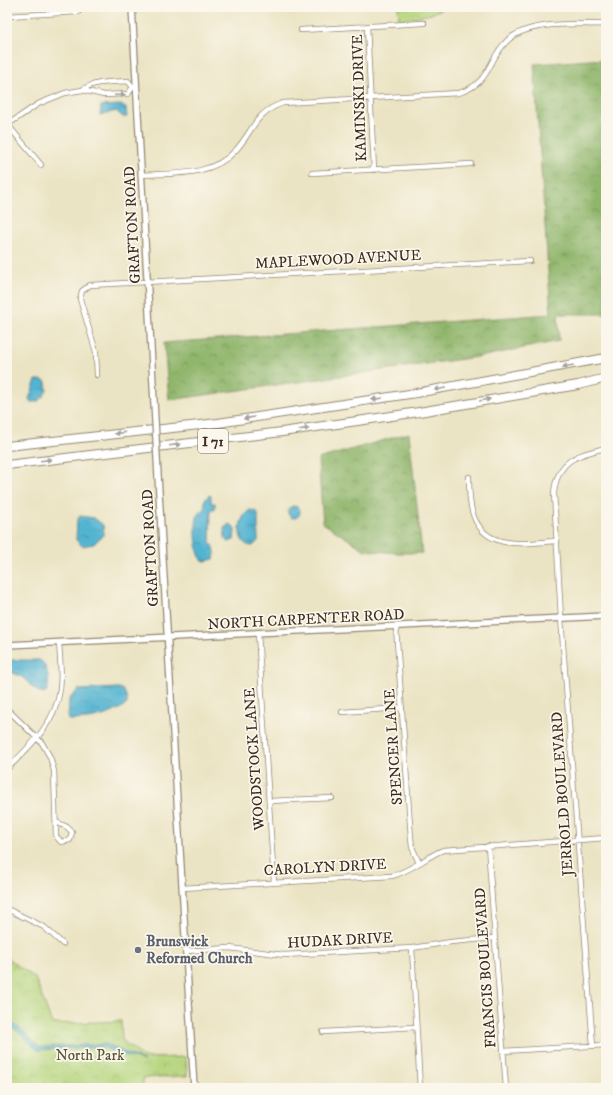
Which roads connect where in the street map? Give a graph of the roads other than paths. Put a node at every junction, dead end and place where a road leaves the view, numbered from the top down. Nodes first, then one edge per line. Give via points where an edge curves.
1 (132, 7) edge
2 (78, 12) dead end
3 (7, 16) edge
4 (424, 22) dead end
5 (606, 24) edge
6 (367, 26) junction
7 (300, 30) dead end
8 (135, 87) junction
9 (82, 90) junction
10 (370, 98) junction
11 (7, 125) edge
12 (471, 164) dead end
13 (41, 165) dead end
14 (374, 170) junction
15 (312, 173) dead end
16 (141, 175) junction
17 (530, 261) dead end
18 (147, 282) junction
19 (606, 358) edge
20 (97, 375) dead end
21 (606, 378) edge
22 (7, 446) edge
23 (606, 448) edge
24 (7, 465) edge
25 (469, 477) dead end
26 (556, 541) junction
27 (606, 616) edge
28 (560, 618) junction
29 (396, 627) junction
30 (258, 633) junction
31 (167, 638) junction
32 (59, 643) junction
33 (7, 645) edge
34 (402, 708) junction
35 (7, 709) edge
36 (342, 712) dead end
37 (37, 738) junction
38 (7, 769) edge
39 (332, 798) dead end
40 (270, 801) junction
41 (56, 822) junction
42 (606, 838) edge
43 (577, 840) junction
44 (488, 846) junction
45 (419, 863) junction
46 (274, 882) junction
47 (182, 888) junction
48 (7, 909) edge
49 (494, 938) junction
50 (63, 944) dead end
51 (412, 948) junction
52 (186, 951) junction
53 (416, 1027) junction
54 (323, 1032) dead end
55 (606, 1045) edge
56 (593, 1046) junction
57 (503, 1051) junction
58 (194, 1088) edge
59 (420, 1088) edge
60 (506, 1088) edge

1 - 8 street, GRAFTON ROAD
2 - 3 street
4 - 6 street
5 - 10 street via 538,27 522,31 503,45 488,72 478,83 459,93
6 - 7 street
6 - 10 street, KAMINSKI DRIVE
9 -> 8 street via 120,95 128,94
8 - 9 street via 128,81 101,83
8 - 16 street, GRAFTON ROAD
9 - 11 street via 46,100
10 - 14 street, KAMINSKI DRIVE
10 - 16 street via 282,103 262,114 236,149 216,165 192,172
11 - 13 street
12 - 14 street
14 - 15 street
16 - 18 street, GRAFTON ROAD
17 - 18 street, MAPLEWOOD AVENUE
18 - 20 street, MAPLEWOOD AVENUE via 90,285 81,293 80,302 96,355
18 - 31 street, GRAFTON ROAD, bridge
19 -> 22 highway, I 71 via 416,393 218,423
24 -> 21 highway, I 71 via 355,422
23 - 26 street, JERROLD BOULEVARD via 575,457 559,473 554,493
25 - 26 street via 472,511 477,524 486,534 498,541 513,544
26 - 28 street, JERROLD BOULEVARD
27 - 28 street, NORTH CARPENTER ROAD
28 - 29 street, NORTH CARPENTER ROAD
28 - 43 street, JERROLD BOULEVARD
29 - 30 street, NORTH CARPENTER ROAD
29 - 34 street, SPENCER LANE
30 - 31 street, NORTH CARPENTER ROAD
30 - 40 street, WOODSTOCK LANE
31 - 32 street, NORTH CARPENTER ROAD
31 - 47 street, GRAFTON ROAD
32 - 33 street, NORTH CARPENTER ROAD
32 - 37 street via 61,679 58,702 49,722
34 - 36 street
34 - 45 street, SPENCER LANE via 411,838
35 - 37 street
37 - 38 street
37 - 41 street via 47,749 52,763
39 - 40 street
40 - 46 street, WOODSTOCK LANE
41 - 41 street via 56,836 61,842 66,842 71,836 70,829
42 - 43 street, CAROLYN DRIVE
43 - 44 street, CAROLYN DRIVE
43 - 56 street, JERROLD BOULEVARD
44 - 45 street, CAROLYN DRIVE via 443,850
44 - 49 street, FRANCIS BOULEVARD
45 - 46 street, CAROLYN DRIVE via 405,872 392,876
46 - 47 street, CAROLYN DRIVE
47 - 52 street, GRAFTON ROAD
48 - 50 street via 44,927
49 - 51 street, HUDAK DRIVE
49 - 57 street, FRANCIS BOULEVARD
51 - 52 street, HUDAK DRIVE via 284,955 229,948
51 - 53 street
52 - 58 street, GRAFTON ROAD
53 - 54 street
53 - 59 street
55 - 56 street
56 - 57 street
57 - 60 street, FRANCIS BOULEVARD

